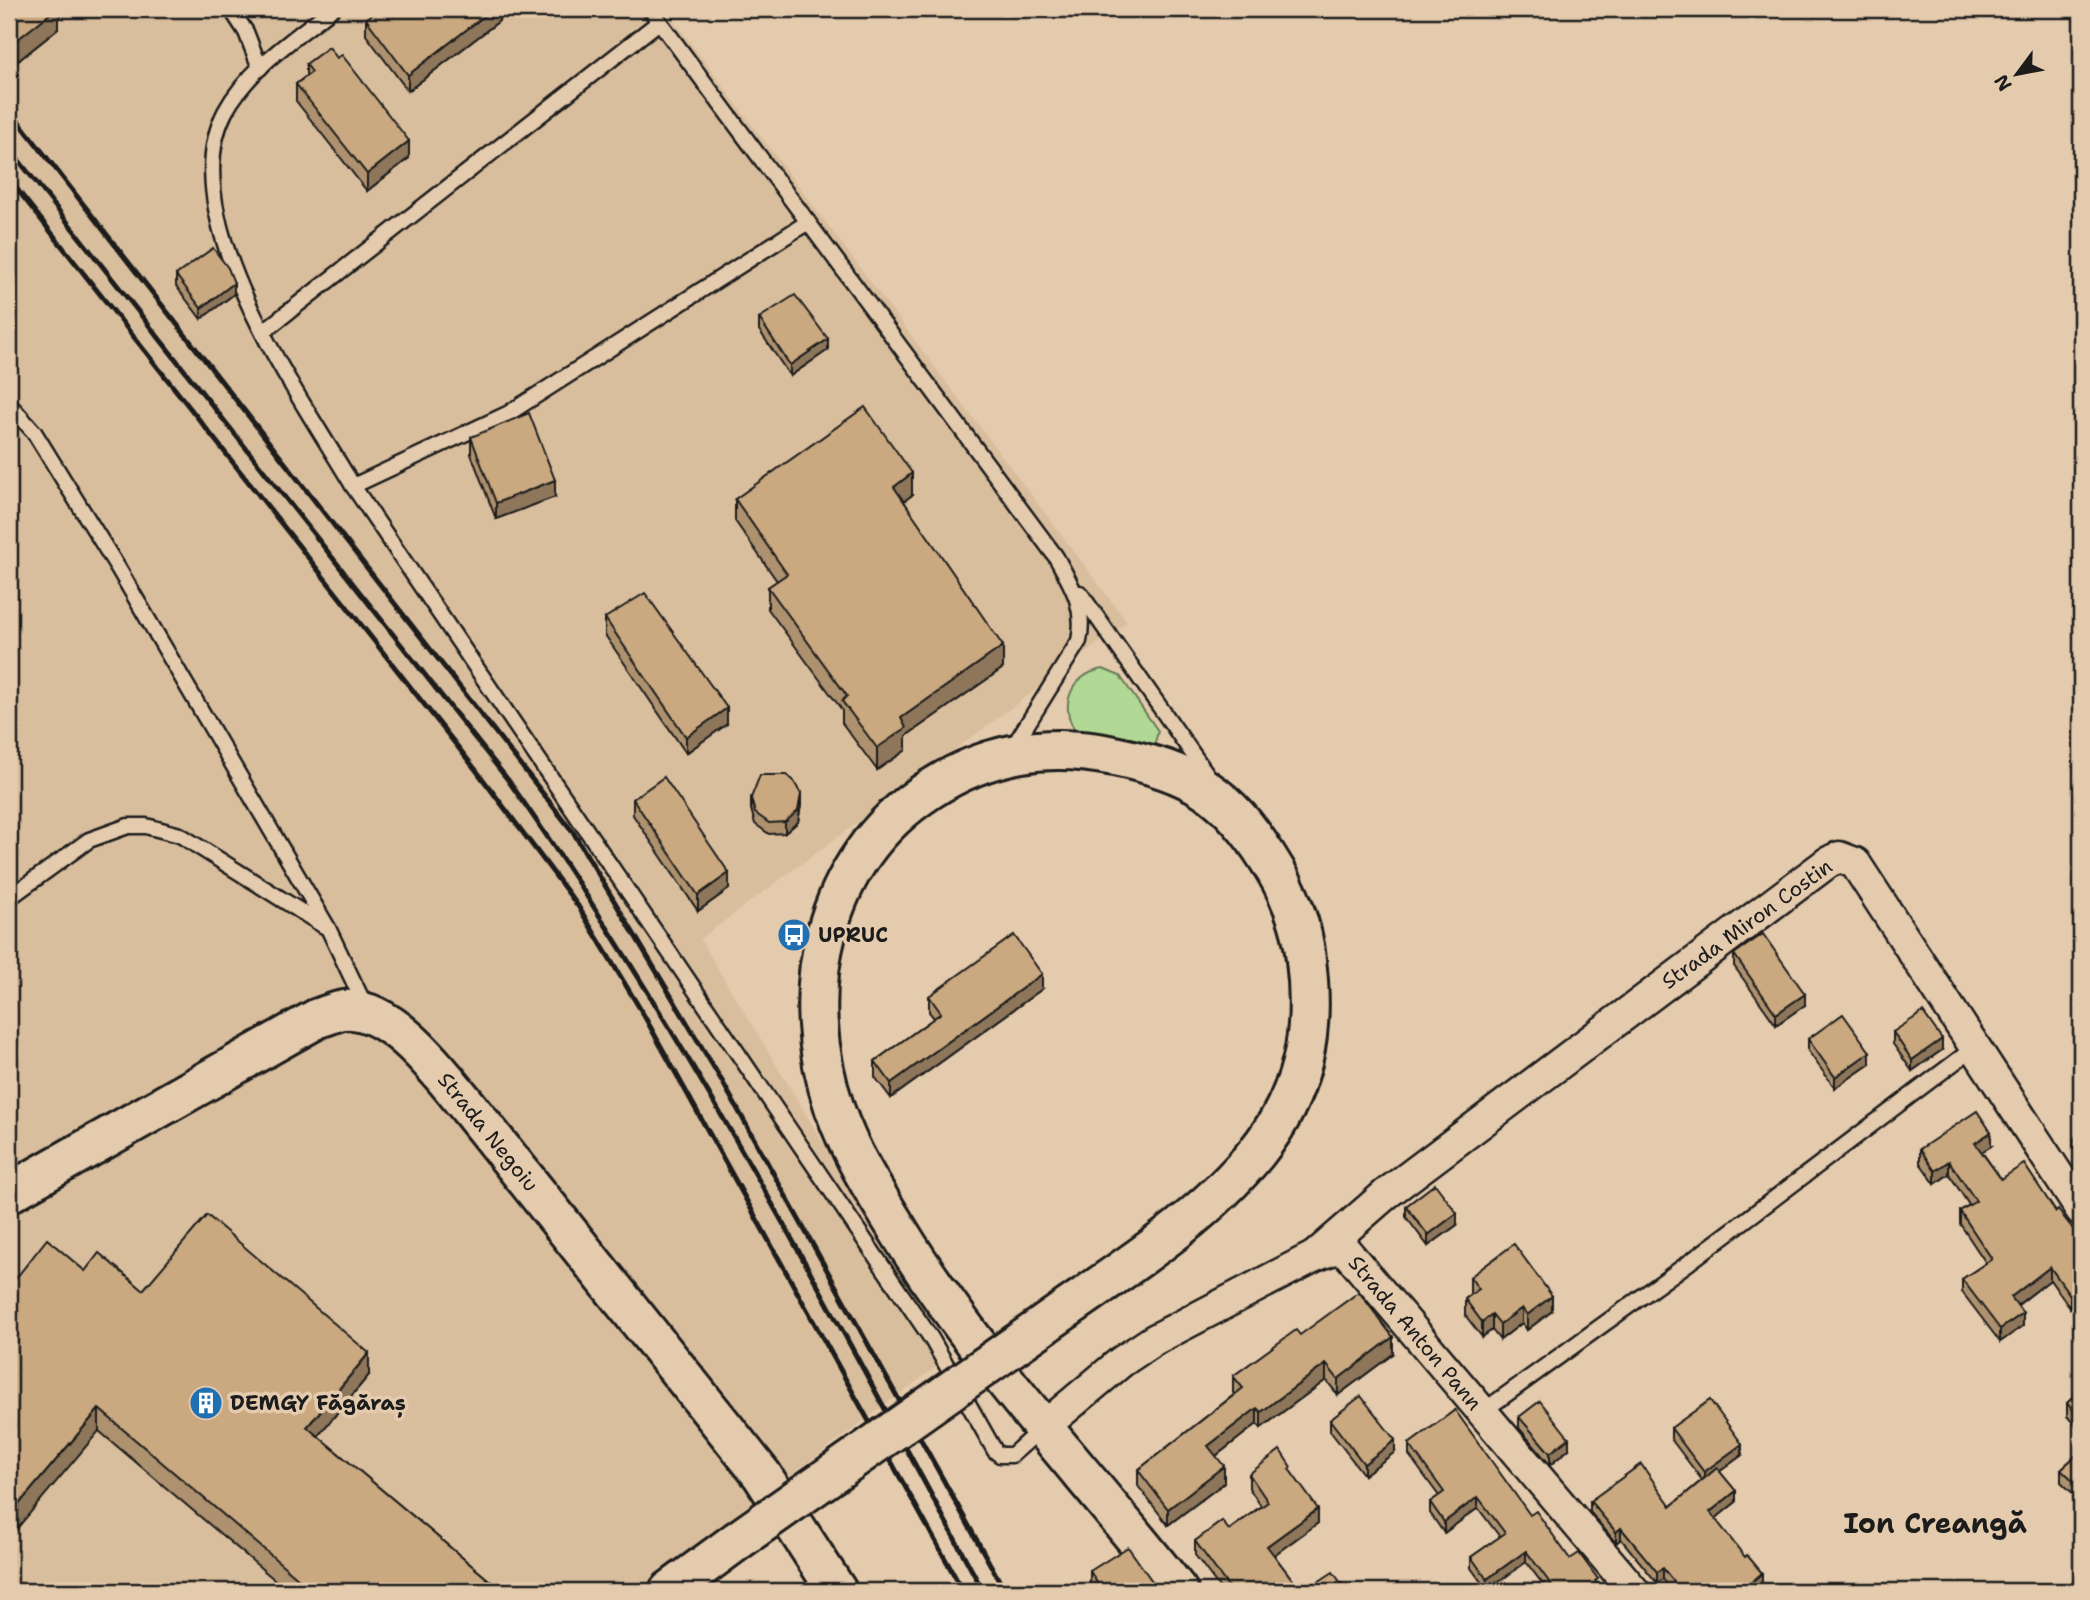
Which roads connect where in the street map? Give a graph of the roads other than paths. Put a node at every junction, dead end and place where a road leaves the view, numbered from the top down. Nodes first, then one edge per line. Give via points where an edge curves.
1 (231, 9) edge
2 (332, 9) edge
3 (650, 9) edge
4 (659, 22) junction
5 (260, 68) junction
6 (808, 222) junction
7 (264, 331) junction
8 (9, 404) edge
9 (353, 486) junction
10 (1056, 557) junction
11 (1008, 754) junction
12 (1224, 800) junction
13 (9, 898) edge
14 (328, 928) junction
15 (369, 1014) junction
16 (1975, 1047) junction
17 (9, 1193) edge
18 (2081, 1210) edge
19 (1315, 1256) junction
20 (1482, 1412) junction
21 (1041, 1429) junction
22 (669, 1591) edge
23 (837, 1591) edge
24 (1178, 1591) edge
25 (1633, 1591) edge

1 - 5 lane
2 - 5 lane
3 - 4 lane
4 - 6 lane
4 - 7 lane
5 - 7 lane via 226,110 212,165 223,237
6 - 9 lane via 509,413
6 - 10 lane
7 - 9 lane
8 - 14 lane via 34,432 118,568
9 - 21 lane via 932,1338 995,1451 1012,1455
10 - 11 lane via 1081,608 1079,641
10 - 12 lane
11 - 12 main road via 1066,748 1130,760 1171,772
11 - 21 main road via 965,769 927,791 885,824 866,848 845,883 826,931 816,1001 825,1074 849,1145 956,1319
12 - 22 main road, bridge via 1241,817 1277,872 1305,948 1311,1002 1303,1061 1260,1148 1209,1203
13 - 14 lane via 89,840 146,826 180,835
14 - 15 lane
15 - 17 main road via 345,1010 318,1018
15 - 23 main road, Strada Negoiu via 426,1057 469,1108 762,1475
16 - 18 street, Strada Miron Costin
16 - 19 street, Strada Miron Costin via 1855,863 1839,858 1386,1194
16 - 20 lane
19 - 20 street, Strada Anton Pann via 1334,1249 1346,1251
19 - 21 street, Strada Anton Pann via 1154,1340
20 - 25 street, Strada Anton Pann
21 - 24 main road

